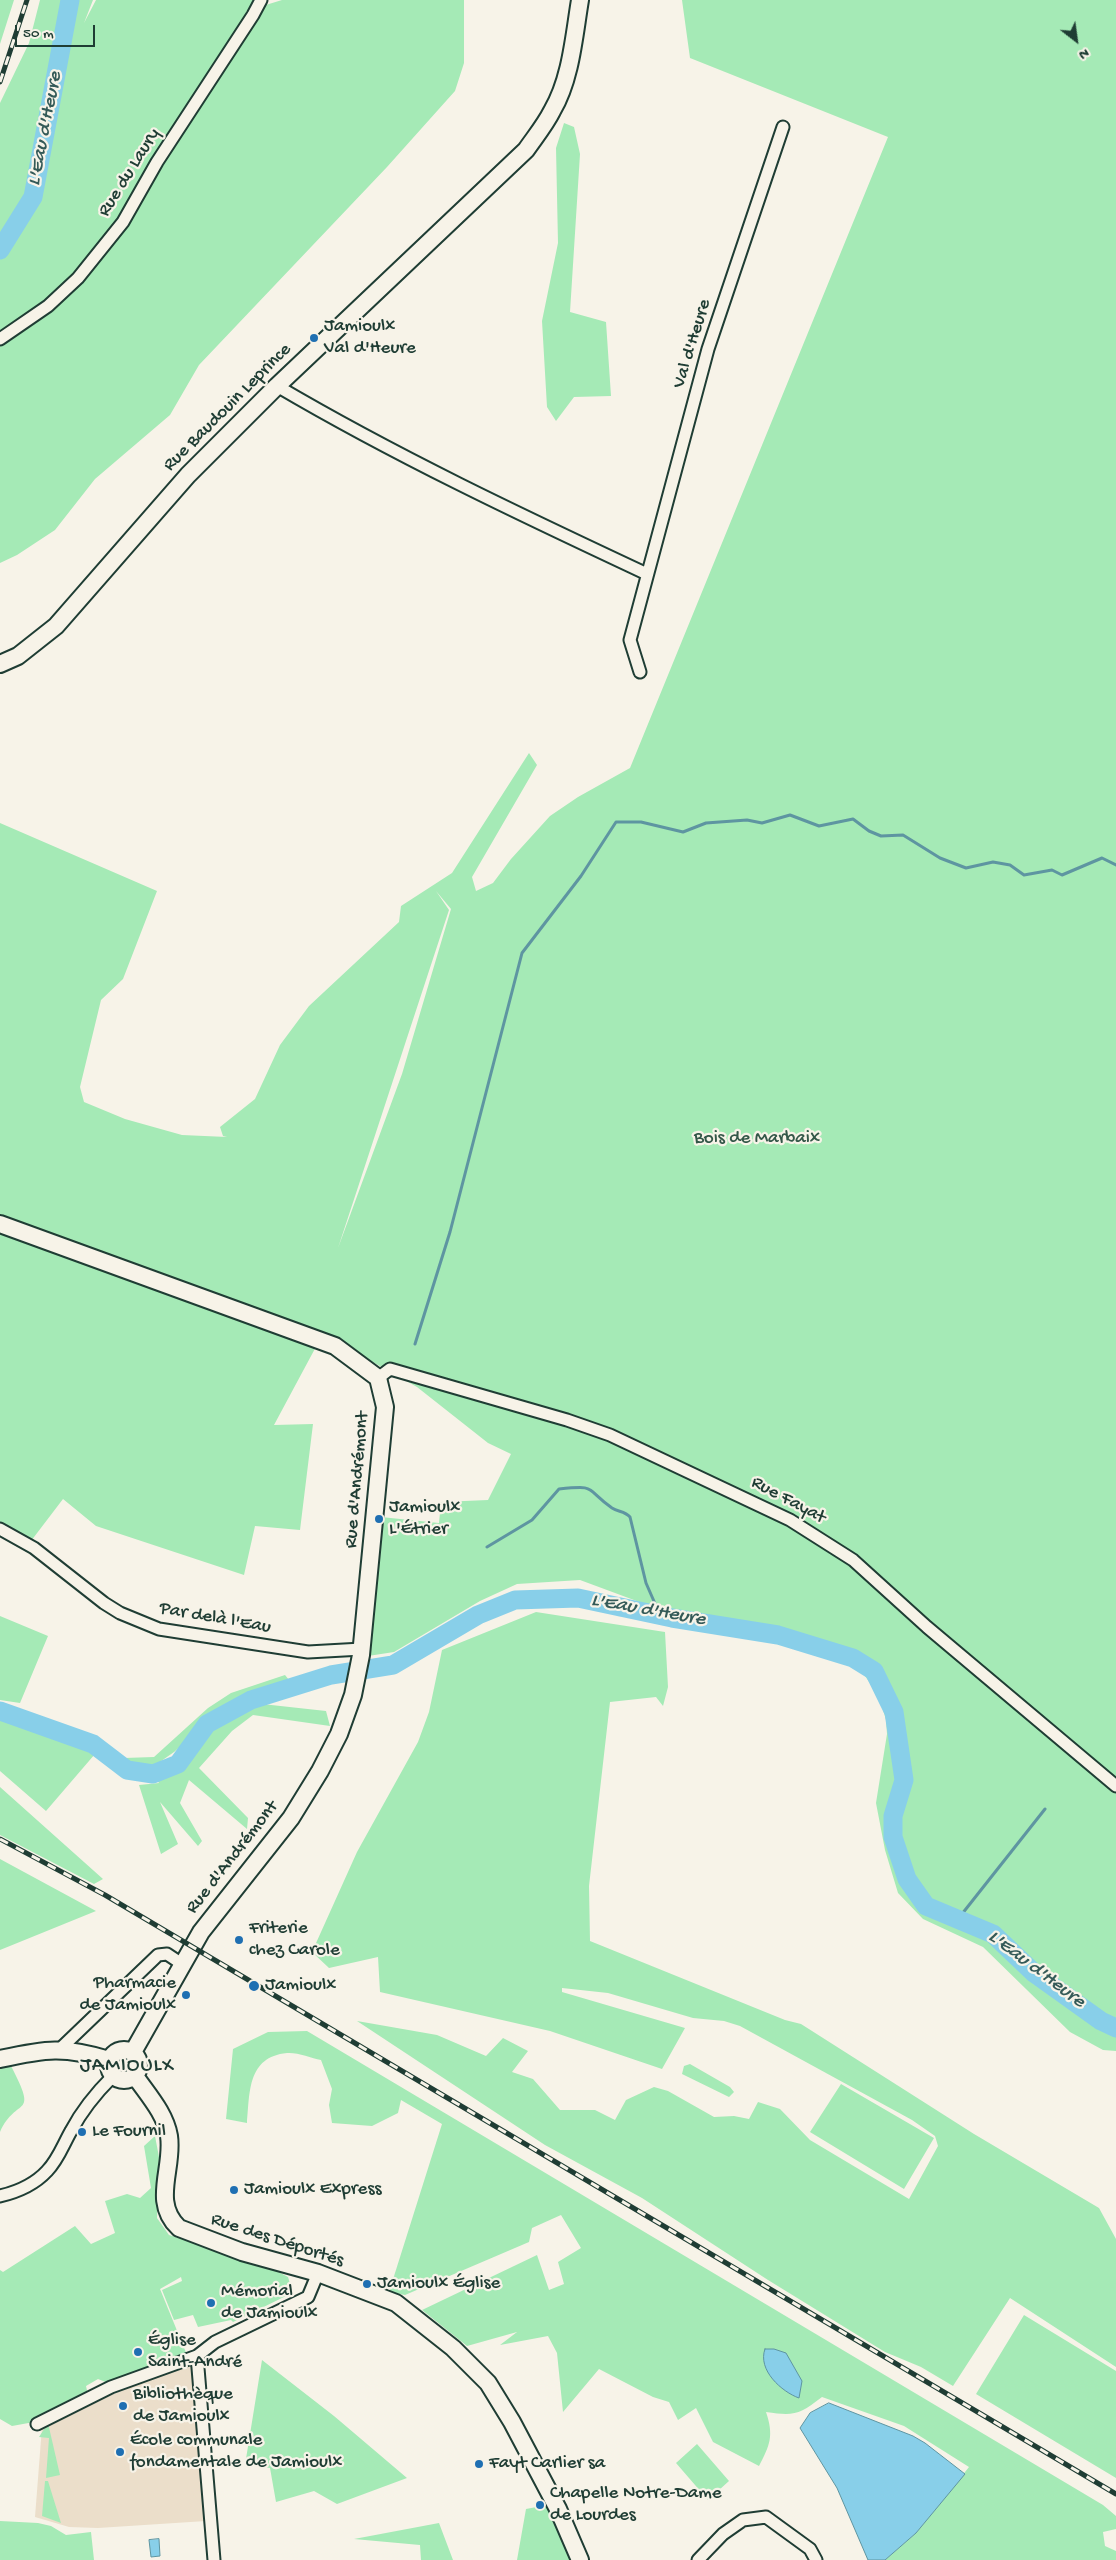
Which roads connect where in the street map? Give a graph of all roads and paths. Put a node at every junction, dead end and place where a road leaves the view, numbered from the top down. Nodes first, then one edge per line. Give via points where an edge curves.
1 (261, 0) edge
2 (580, 0) edge
3 (783, 127) dead end
4 (0, 338) edge
5 (277, 386) junction
6 (647, 574) junction
7 (0, 664) edge
8 (640, 672) dead end
9 (0, 1224) edge
10 (378, 1378) junction
11 (0, 1529) edge
12 (362, 1652) junction
13 (1116, 1786) edge
14 (182, 1964) junction
15 (60, 2050) junction
16 (133, 2052) junction
17 (0, 2059) edge
18 (109, 2060) junction
19 (113, 2076) junction
20 (135, 2076) junction
21 (0, 2196) edge
22 (318, 2273) junction
23 (197, 2356) junction
24 (37, 2424) dead end
25 (214, 2560) edge
26 (580, 2560) edge
27 (698, 2560) edge
28 (816, 2560) edge

1 - 4 street, Rue du Laury via 157,162 123,222 78,278 48,306
2 - 5 street, Rue Baudouin Leprince via 560,92 552,112 526,150
3 - 6 street, Val d'Heure via 708,348
5 - 6 street via 356,433
5 - 7 street, Rue Baudouin Leprince via 188,474 56,626 18,656
6 - 8 street, Val d'Heure via 630,640
9 - 10 street via 335,1346
10 - 12 street, Rue d'Andrémont via 385,1407
10 - 13 street, Rue Fayat via 390,1369 567,1420 610,1435 790,1520 853,1560 927,1627
11 - 12 street, Par delà l'Eau via 34,1548 104,1604 159,1629 308,1652
12 - 14 street, Rue d'Andrémont via 353,1695 339,1734 320,1771 291,1818
14 - 15 street via 167,1954 158,1955
14 - 16 street, Rue d'Andrémont
15 - 17 street via 43,2050
15 - 18 street via 79,2051
16 - 18 street via 120,2050
16 - 20 street via 140,2068
18 - 19 street
19 - 20 street via 122,2081
19 - 21 street via 97,2091 46,2172 23,2188
20 - 22 street, Rue des Déportés via 164,2118 169,2138 164,2189 165,2210 170,2221 178,2228 242,2252
22 - 23 street via 308,2297 214,2342
22 - 26 street, Rue des Déportés via 396,2303 453,2348 488,2384 558,2509
23 - 24 street via 110,2387
23 - 25 street
27 - 28 street via 723,2534 743,2520 766,2517 810,2549

